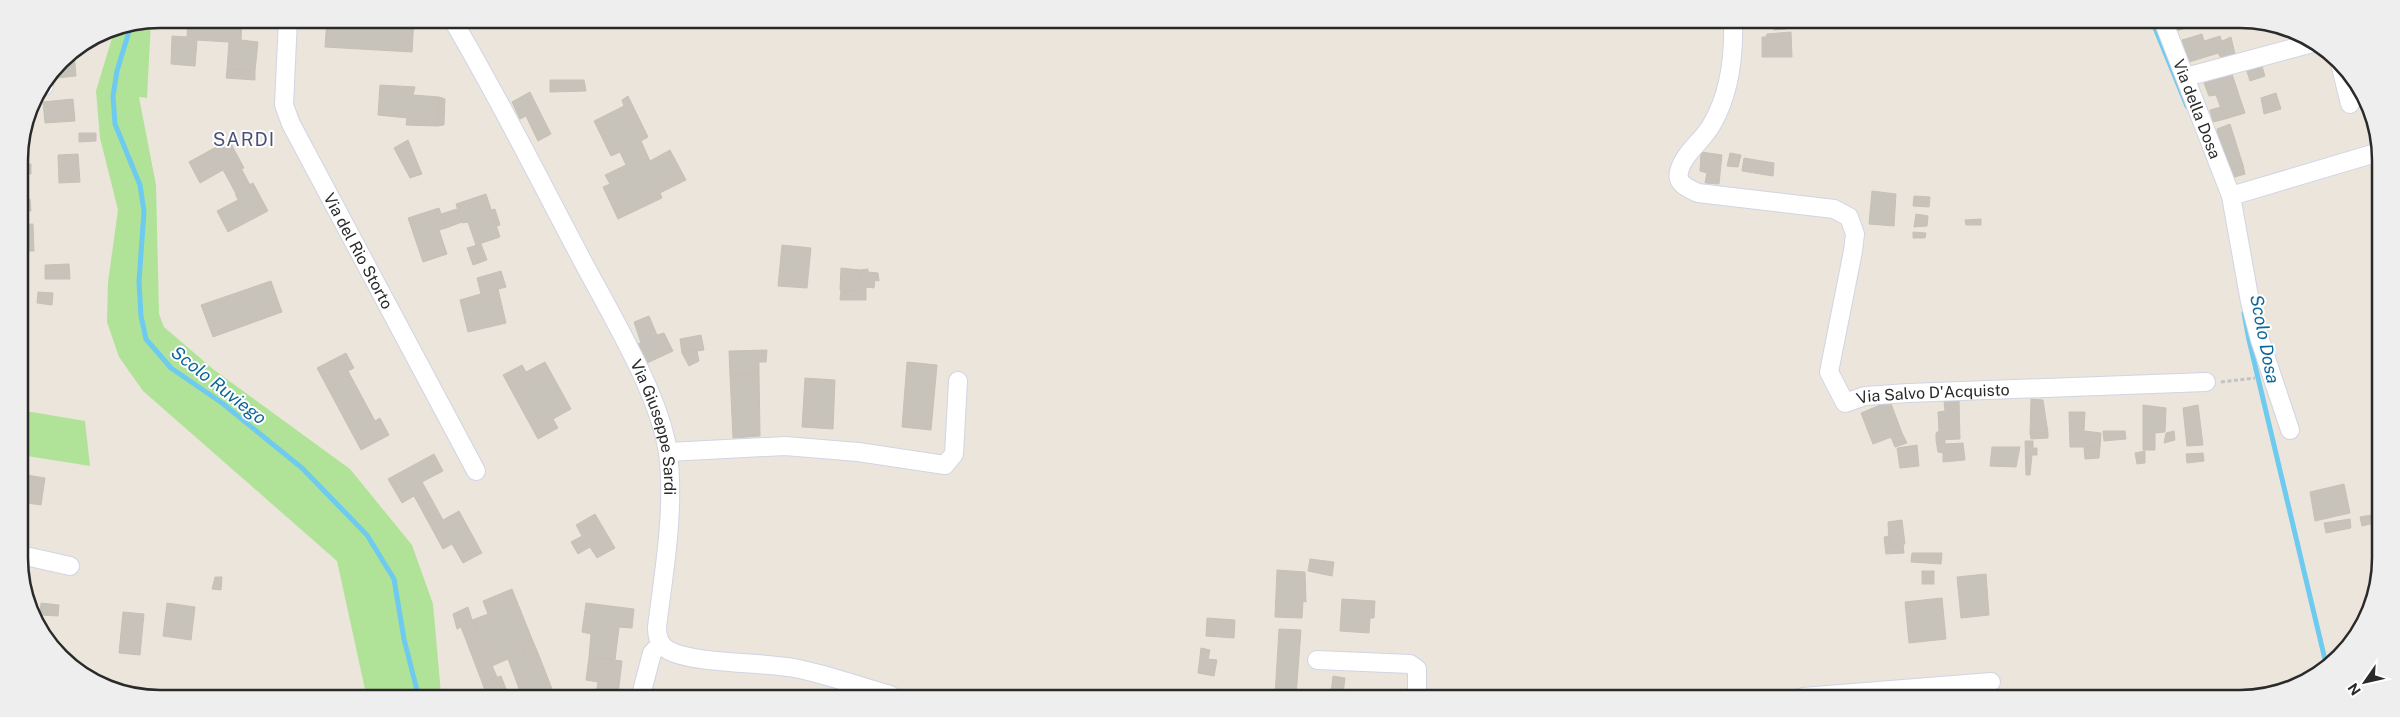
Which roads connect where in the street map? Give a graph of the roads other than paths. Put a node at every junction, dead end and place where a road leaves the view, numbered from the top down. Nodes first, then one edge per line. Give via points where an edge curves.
1 (288, 28) edge
2 (457, 28) edge
3 (1733, 28) edge
4 (2166, 28) edge
5 (2306, 45) edge
6 (2186, 77) junction
7 (2344, 78) edge
8 (2350, 104) dead end
9 (2372, 154) edge
10 (2232, 196) junction
11 (958, 380) dead end
12 (2206, 382) road end
13 (2290, 430) dead end
14 (668, 452) junction
15 (476, 471) dead end
16 (28, 557) edge
17 (70, 566) dead end
18 (661, 644) junction
19 (1317, 660) dead end
20 (1991, 682) dead end
21 (1417, 689) edge
22 (1901, 689) edge
23 (642, 690) edge
24 (871, 690) edge

1 - 15 street, Via del Rio Storto via 284,105 291,124
2 - 14 street, Via Giuseppe Sardi via 637,367 658,416
3 - 12 street, Via Salvo D'Acquisto via 1734,42 1724,97 1713,124 1680,167 1680,180 1684,186 1698,193 1834,209 1849,217 1855,234 1830,372 1845,402 1865,396 1908,393
4 - 6 street, Via della Dosa
5 - 6 street
6 - 10 street, Via della Dosa
7 - 8 street
9 - 10 street
10 - 13 street, Via della Dosa via 2250,302
11 - 14 street via 954,454 945,465 858,452 785,446
14 - 18 street, Via Giuseppe Sardi via 668,529 657,627
16 - 17 street
18 - 23 street via 652,653
18 - 24 street via 676,653 793,668
19 - 21 street via 1410,664 1417,669
20 - 22 street

